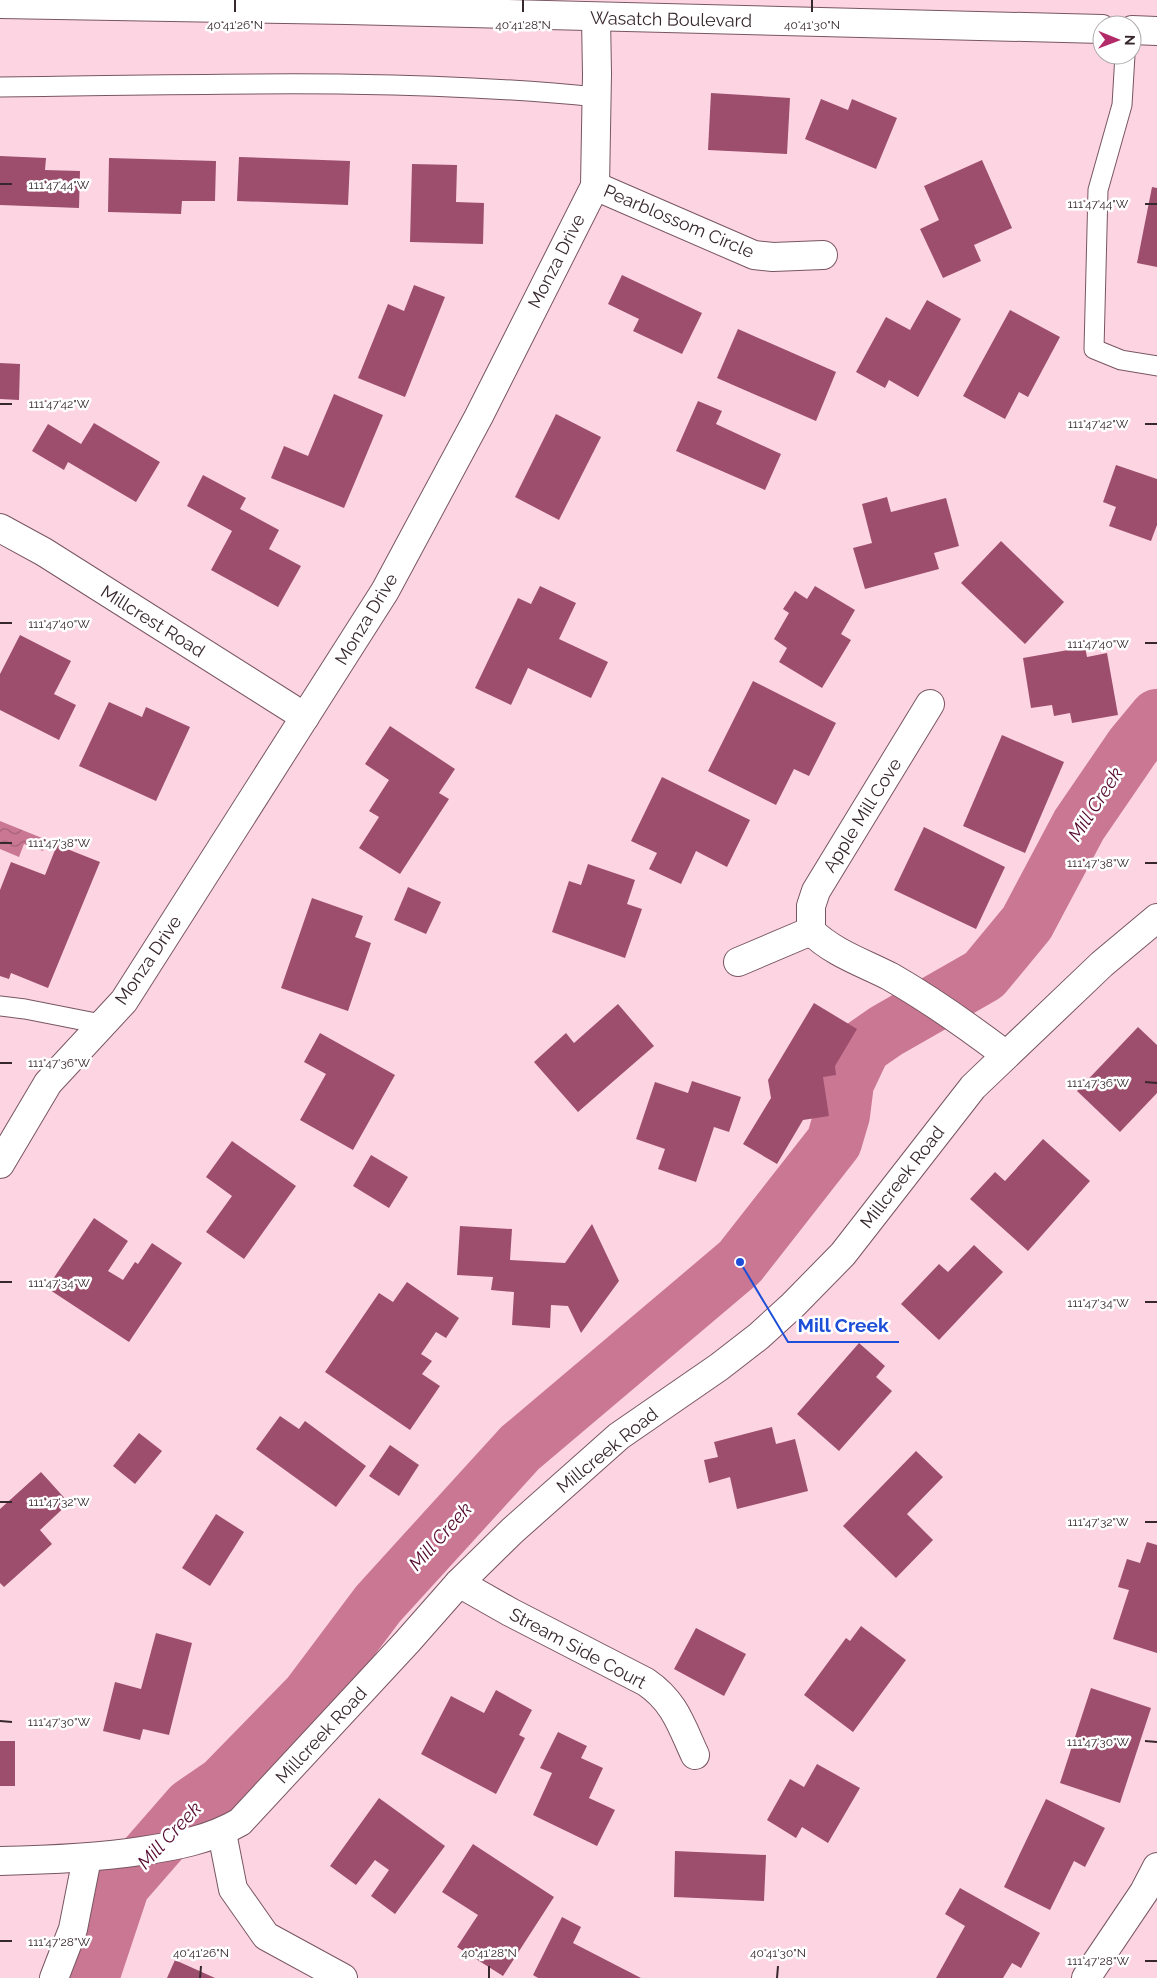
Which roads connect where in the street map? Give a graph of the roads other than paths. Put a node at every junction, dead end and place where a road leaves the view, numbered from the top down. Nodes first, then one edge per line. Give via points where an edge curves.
1 (0, 4) edge
2 (596, 17) junction
3 (1092, 29) edge
4 (1142, 30) edge
5 (1157, 31) edge
6 (1124, 65) edge
7 (0, 86) edge
8 (597, 97) junction
9 (595, 186) junction
10 (823, 255) dead end
11 (1157, 366) edge
12 (0, 528) edge
13 (930, 704) dead end
14 (305, 717) junction
15 (1157, 918) edge
16 (812, 930) junction
17 (738, 962) dead end
18 (0, 1006) edge
19 (101, 1024) junction
20 (1006, 1054) junction
21 (0, 1164) edge
22 (459, 1583) junction
23 (695, 1755) dead end
24 (222, 1833) junction
25 (87, 1858) junction
26 (0, 1861) edge
27 (1157, 1867) edge
28 (54, 1978) edge
29 (342, 1978) edge
30 (1086, 1978) edge

1 - 2 street, Wasatch Boulevard
2 - 3 street, Wasatch Boulevard
2 - 8 street, Monza Drive
4 - 5 street
6 - 11 lane via 1122,104 1098,190 1094,349 1121,360
7 - 8 lane via 352,84 528,90
8 - 9 street, Monza Drive
9 - 10 street, Pearblossom Circle via 754,255
9 - 14 street, Monza Drive via 479,416 385,591
12 - 14 street, Millcrest Road via 44,552
13 - 16 street, Apple Mill Cove via 816,891 811,906
14 - 19 street, Monza Drive via 124,1001
15 - 20 street, Millcreek Road via 1102,964
16 - 17 street
16 - 20 street via 821,941 948,1012
18 - 19 lane
19 - 21 street, Monza Drive via 48,1083
20 - 22 street, Millcreek Road via 973,1087 843,1254 794,1305 719,1367 619,1436 541,1504
22 - 23 street, Stream Side Court via 660,1692 670,1704
22 - 24 street, Millcreek Road via 254,1808
24 - 25 street, Millcreek Road via 180,1845
24 - 29 street via 233,1890 266,1936
25 - 26 street, Millcreek Road
25 - 28 street via 73,1928
27 - 30 street via 1144,1892

